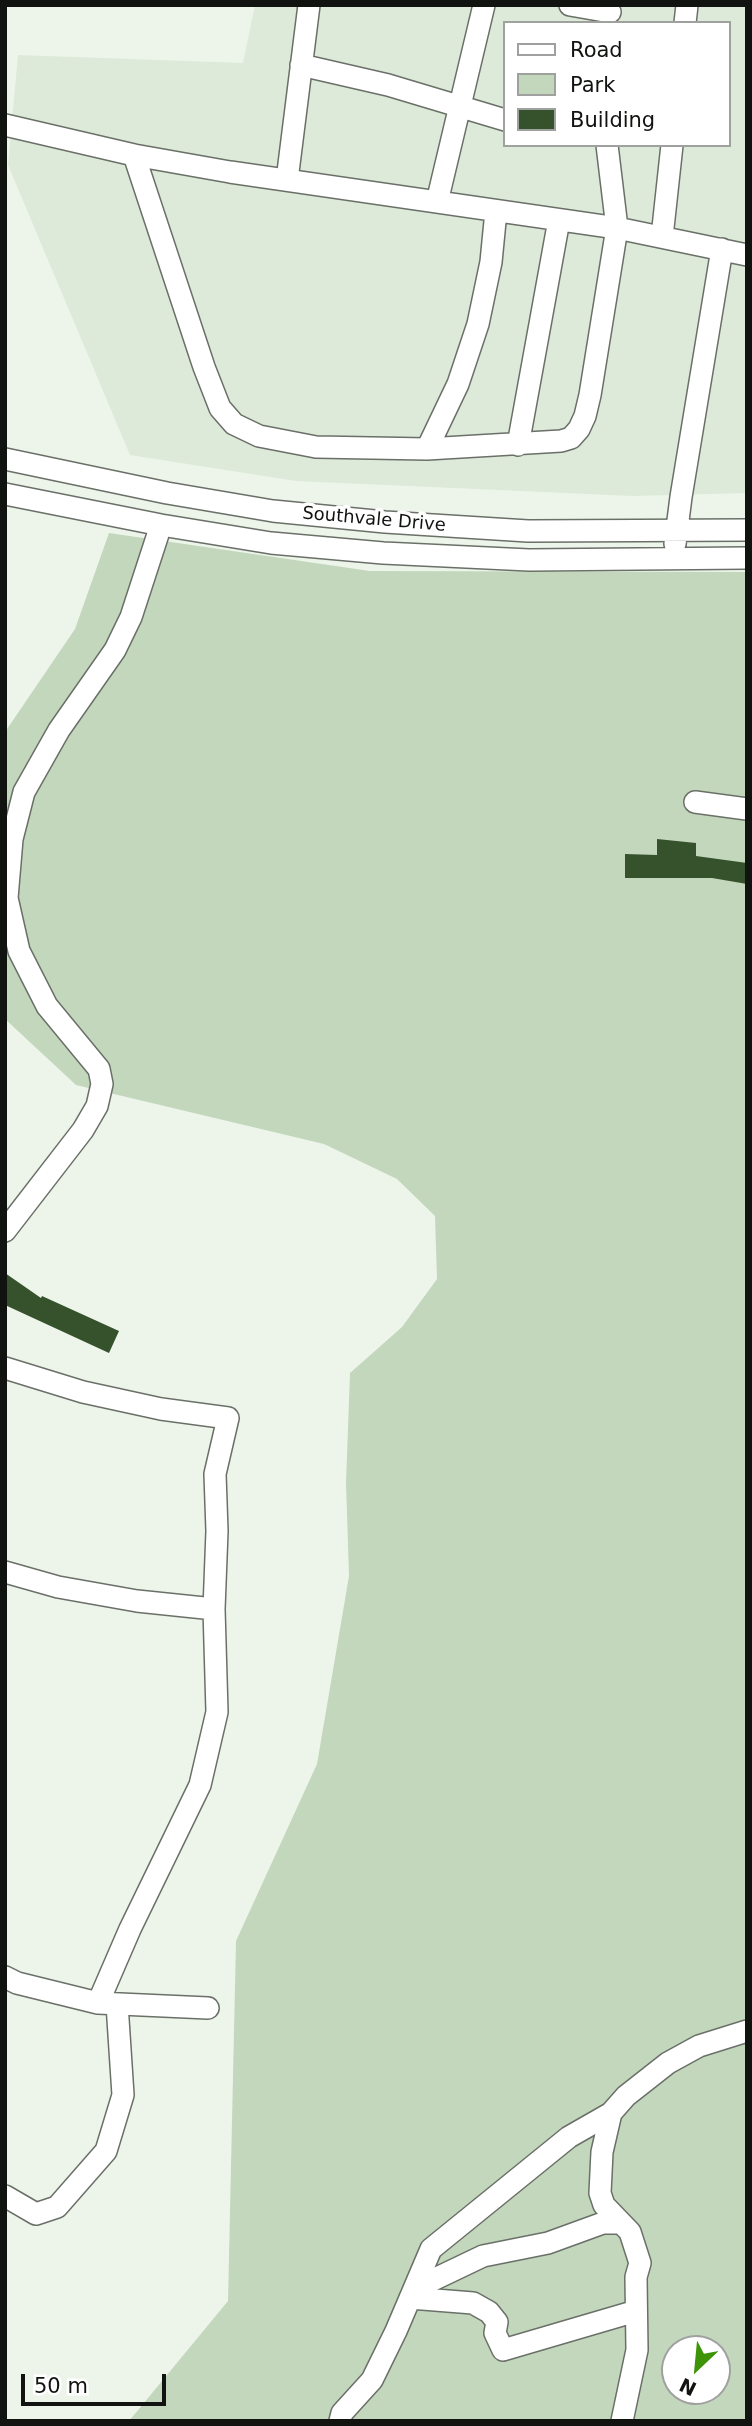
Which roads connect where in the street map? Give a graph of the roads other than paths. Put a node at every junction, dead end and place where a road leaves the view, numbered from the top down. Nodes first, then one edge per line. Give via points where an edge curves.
1 (309, 5) edge
2 (484, 5) edge
3 (570, 5) edge
4 (610, 13) edge
5 (301, 65) junction
6 (460, 107) junction
7 (504, 120) edge
8 (5, 125) edge
9 (602, 147) edge
10 (672, 147) edge
11 (134, 155) junction
12 (287, 180) junction
13 (437, 202) junction
14 (496, 211) junction
15 (559, 220) junction
16 (617, 228) junction
17 (662, 237) junction
18 (722, 249) junction
19 (747, 255) edge
20 (518, 445) junction
21 (428, 449) junction
22 (5, 459) edge
23 (5, 494) edge
24 (161, 525) junction
25 (747, 530) edge
26 (675, 532) junction
27 (747, 558) edge
28 (675, 559) junction
29 (695, 802) dead end
30 (747, 809) edge
31 (5, 1231) edge
32 (5, 1368) edge
33 (5, 1572) edge
34 (214, 1609) junction
35 (5, 1977) edge
36 (108, 2004) junction
37 (208, 2008) dead end
38 (747, 2031) edge
39 (611, 2113) junction
40 (5, 2196) edge
41 (621, 2223) junction
42 (412, 2293) junction
43 (636, 2311) junction
44 (340, 2421) edge
45 (622, 2421) edge

1 - 5 street
2 - 6 street
3 - 4 street
5 - 6 street
5 - 12 street
6 - 7 street
6 - 13 street
8 - 11 street
9 - 16 street
10 - 17 street
11 - 12 street
11 - 21 street via 204,367 220,408 234,424 259,436 316,447
12 - 13 street
13 - 14 street
14 - 15 street
14 - 21 street via 478,324 458,384
15 - 16 street
15 - 20 street
16 - 17 street
16 - 20 street via 585,416 571,438
17 - 18 street
18 - 19 street
18 - 26 street
20 - 21 street
22 - 26 street, Southvale Drive via 274,511 528,531
23 - 24 street, Southvale Drive
24 - 28 street, Southvale Drive via 271,543 383,553 529,560
24 - 31 street via 131,617 115,650 59,730 24,792 12,839 7,898 19,951 47,1006 99,1069 102,1084 97,1106 83,1130
25 - 26 street, Southvale Drive
26 - 28 street
27 - 28 street, Southvale Drive
29 - 30 street
32 - 34 street via 83,1392 228,1418 215,1474
33 - 34 street via 137,1601
34 - 36 street via 218,1712 200,1785 130,1929
35 - 36 street
36 - 37 street
36 - 40 street via 123,2095 106,2151 57,2207 36,2214
38 - 39 street via 699,2046 668,2063
39 - 41 street via 600,2193 604,2205
39 - 42 street via 569,2137 431,2249
41 - 42 street via 603,2223 548,2243 483,2256
41 - 43 street via 630,2232 640,2263
42 - 43 street via 473,2303 489,2312 497,2322 495,2333 503,2350
42 - 44 street via 372,2380
43 - 45 street via 637,2350

